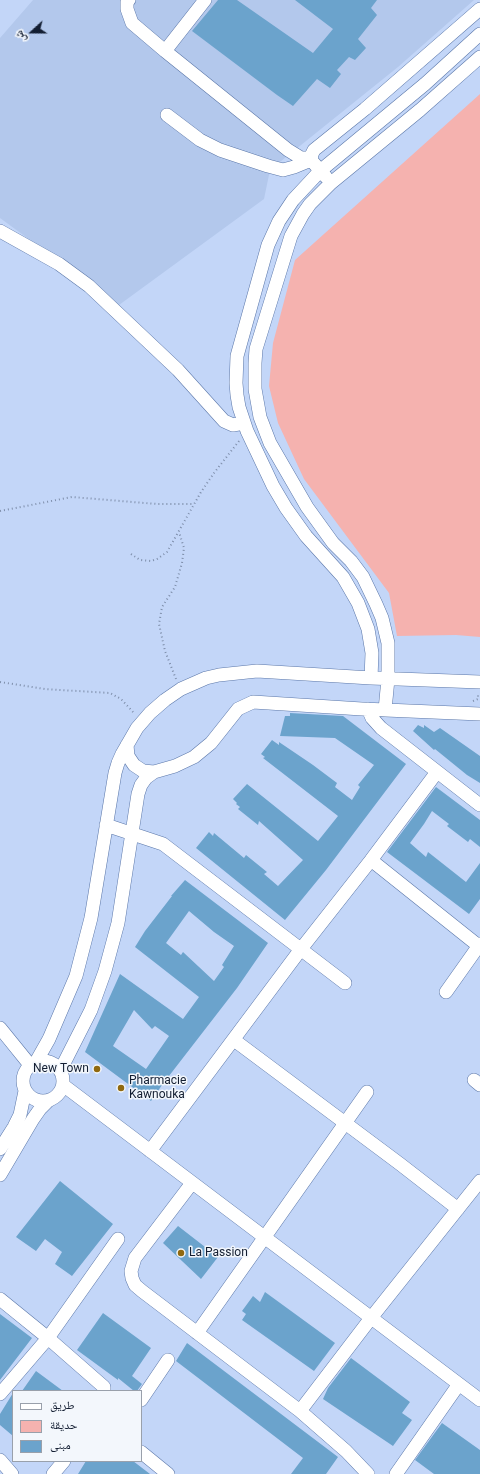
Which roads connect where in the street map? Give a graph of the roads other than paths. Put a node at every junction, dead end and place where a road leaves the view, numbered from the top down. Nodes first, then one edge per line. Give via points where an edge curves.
1 (129, 0) edge
2 (205, 0) edge
3 (474, 0) edge
4 (480, 3) edge
5 (480, 9) edge
6 (480, 34) edge
7 (165, 51) junction
8 (480, 57) edge
9 (167, 115) dead end
10 (311, 159) junction
11 (320, 171) junction
12 (331, 183) junction
13 (0, 231) edge
14 (246, 427) junction
15 (371, 678) junction
16 (388, 678) junction
17 (477, 687) edge
18 (368, 709) junction
19 (385, 710) junction
20 (480, 714) edge
21 (127, 745) junction
22 (154, 772) junction
23 (437, 772) junction
24 (480, 806) edge
25 (106, 826) junction
26 (131, 833) junction
27 (370, 860) junction
28 (480, 945) edge
29 (301, 949) junction
30 (345, 983) dead end
31 (446, 992) dead end
32 (0, 1028) edge
33 (234, 1040) junction
34 (33, 1064) junction
35 (60, 1071) junction
36 (63, 1085) junction
37 (25, 1091) junction
38 (367, 1092) dead end
39 (49, 1100) junction
40 (345, 1123) junction
41 (0, 1149) edge
42 (150, 1151) junction
43 (0, 1175) edge
44 (480, 1181) edge
45 (192, 1183) junction
46 (458, 1209) junction
47 (265, 1238) junction
48 (118, 1239) dead end
49 (0, 1299) edge
50 (370, 1318) junction
51 (198, 1333) junction
52 (48, 1338) junction
53 (168, 1360) dead end
54 (459, 1384) junction
55 (104, 1390) edge
56 (0, 1394) edge
57 (142, 1399) edge
58 (480, 1400) edge
59 (300, 1411) junction
60 (142, 1453) edge
61 (0, 1460) edge
62 (63, 1462) edge
63 (12, 1474) edge
64 (53, 1474) edge
65 (166, 1474) edge
66 (368, 1474) edge
67 (396, 1474) edge

1 - 7 street via 127,9 132,23
2 - 7 street
3 - 4 street
5 - 10 street via 314,150
6 - 11 street via 425,84
7 - 10 street via 288,150 301,158
8 - 12 street
9 - 10 street via 200,140 220,150 268,166 283,170
10 - 11 street
11 - 12 street
11 - 14 street via 286,209 263,260 237,356 237,395
12 - 16 street via 310,204 291,236 256,349 256,390 260,417 276,456 315,519 351,561 370,590 382,618 388,643
13 - 14 street via 59,264 89,286 178,370 224,421
14 - 15 street via 286,508 306,536 343,577 358,603 368,629 372,653
15 - 16 street
15 - 21 street via 257,671 206,678 181,689 165,700 143,722
16 - 17 street
16 - 19 street
18 - 19 street
18 - 22 street via 253,702 238,709 211,743 194,756 175,766
18 - 23 street via 380,728
19 - 20 street
21 - 22 street via 128,756 134,765 143,771
21 - 25 street via 115,773
22 - 26 street via 141,785
23 - 24 street
23 - 27 street
25 - 26 street
25 - 34 street via 91,918 76,976 49,1039
26 - 29 street via 163,844
26 - 35 street via 118,923 105,972 91,1010
27 - 28 street
27 - 29 street
28 - 31 street
29 - 30 street
29 - 33 street
32 - 34 street
33 - 40 street
33 - 42 street
34 - 35 street via 50,1062
34 - 37 street via 25,1071 23,1077
35 - 36 street
36 - 39 street via 60,1092
36 - 42 street
37 - 39 street via 36,1100
37 - 41 street via 20,1115
38 - 40 street
39 - 43 street via 40,1109
40 - 46 street
40 - 47 street
42 - 45 street
44 - 46 street
45 - 47 street
45 - 51 street via 135,1258 131,1271 135,1285 142,1292
46 - 50 street
47 - 50 street
47 - 51 street
48 - 52 street
49 - 52 street
50 - 54 street
50 - 59 street
51 - 59 street
52 - 55 street via 104,1387
52 - 56 street
53 - 57 street
54 - 58 street
54 - 67 street
59 - 66 street
60 - 65 street
61 - 63 street
62 - 64 street

